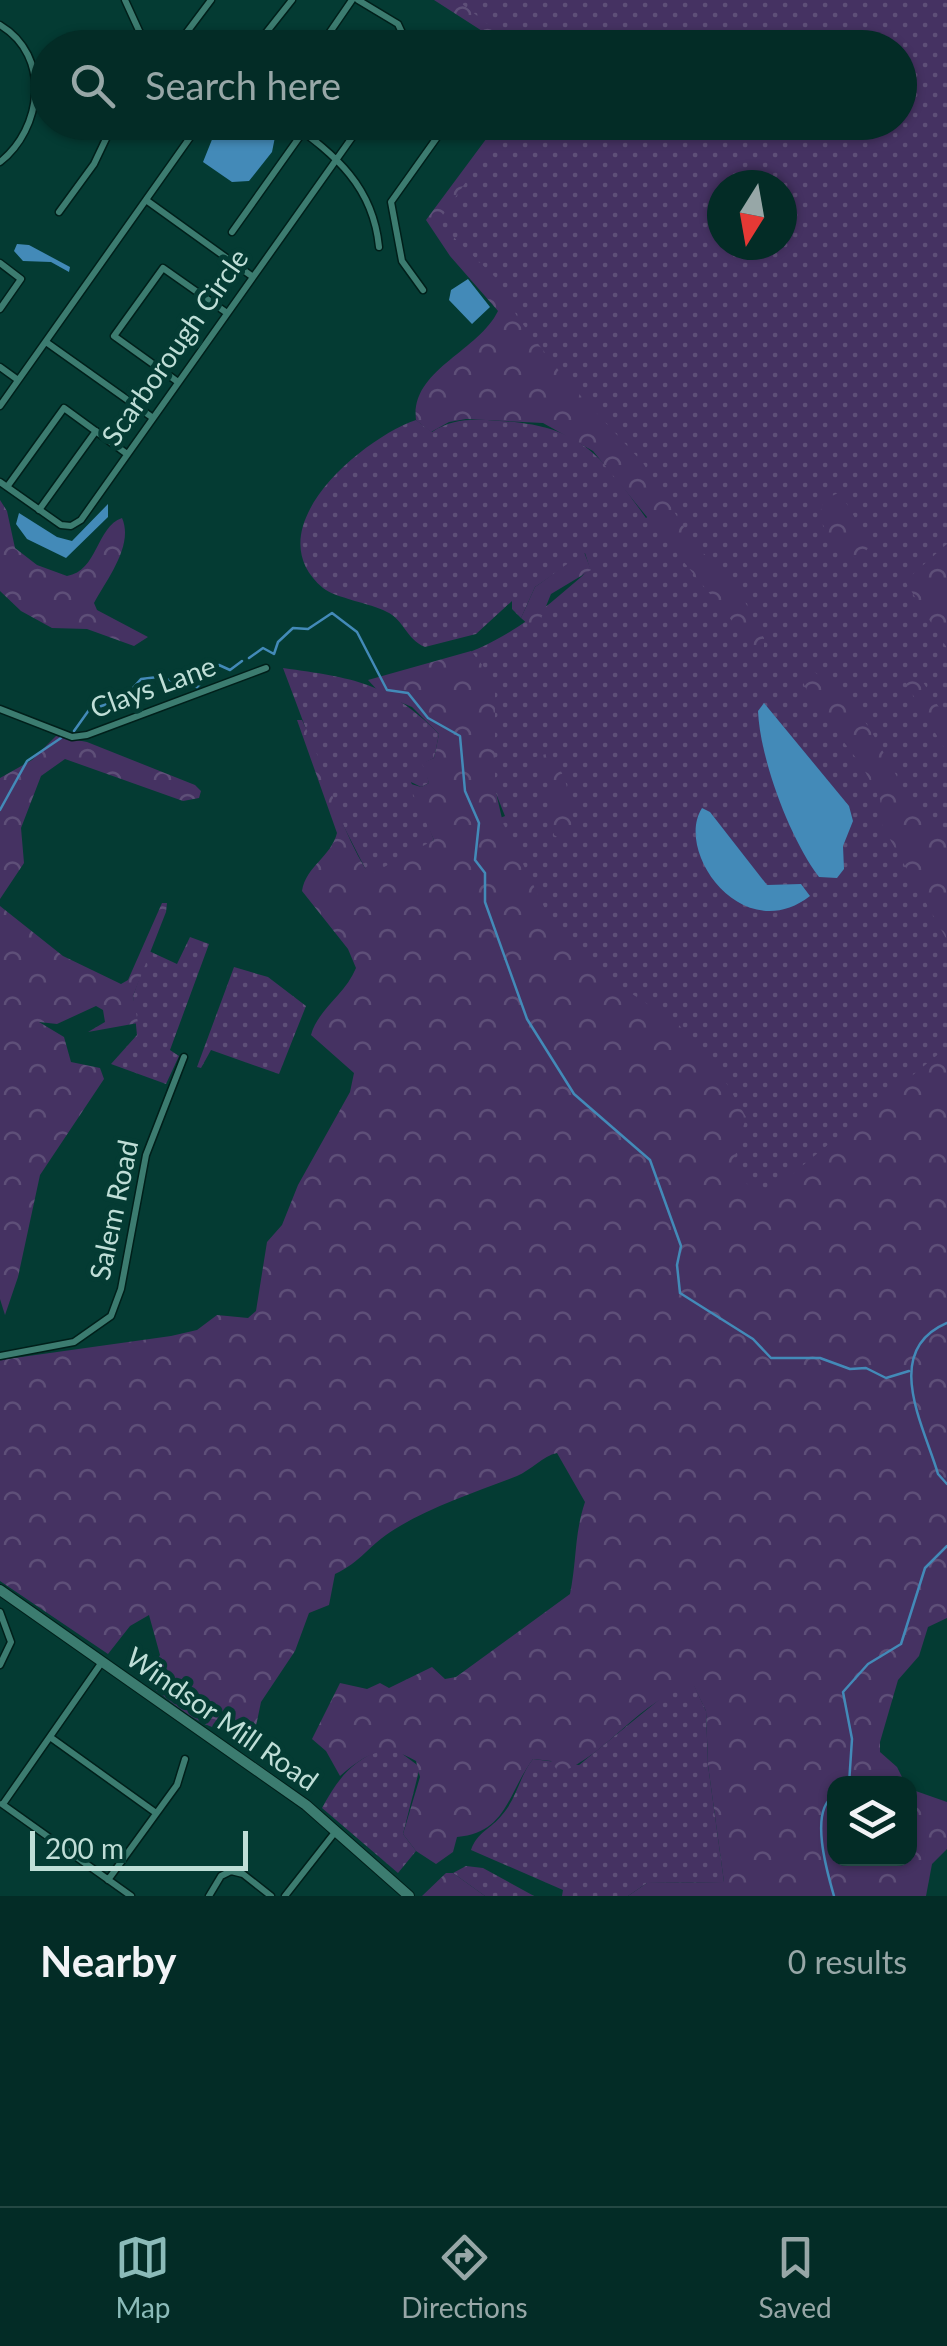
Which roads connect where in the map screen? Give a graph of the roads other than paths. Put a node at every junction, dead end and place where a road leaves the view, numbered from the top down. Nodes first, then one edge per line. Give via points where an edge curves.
1 (126, 0) edge
2 (211, 0) edge
3 (292, 0) edge
4 (355, 0) edge
5 (0, 25) edge
6 (141, 30) edge
7 (188, 30) edge
8 (268, 30) edge
9 (332, 30) edge
10 (401, 30) edge
11 (30, 62) edge
12 (30, 115) edge
13 (105, 140) edge
14 (188, 140) edge
15 (297, 140) edge
16 (313, 140) edge
17 (351, 140) edge
18 (434, 140) edge
19 (338, 159) junction
20 (0, 162) edge
21 (146, 200) junction
22 (391, 207) junction
23 (59, 212) dead end
24 (373, 212) junction
25 (232, 232) dead end
26 (379, 247) dead end
27 (0, 263) edge
28 (253, 277) junction
29 (423, 290) dead end
30 (0, 309) edge
31 (227, 313) junction
32 (46, 342) junction
33 (0, 367) edge
34 (18, 380) junction
35 (178, 382) junction
36 (0, 406) edge
37 (153, 418) junction
38 (96, 431) junction
39 (128, 454) junction
40 (4, 485) edge
41 (38, 510) junction
42 (266, 668) dead end
43 (0, 708) edge
44 (184, 1057) dead end
45 (0, 1356) edge
46 (0, 1590) edge
47 (0, 1612) edge
48 (102, 1662) junction
49 (0, 1665) edge
50 (50, 1737) junction
51 (185, 1759) dead end
52 (1, 1804) edge
53 (156, 1813) junction
54 (336, 1830) junction
55 (108, 1880) junction
56 (131, 1896) edge
57 (209, 1896) edge
58 (271, 1896) edge
59 (285, 1896) edge
60 (410, 1896) edge

1 - 6 street
2 - 7 street
3 - 8 street
4 - 9 street
4 - 10 street
5 - 11 street via 28,50
12 - 20 street
13 - 23 street
14 - 21 street
15 - 25 street
16 - 19 street
17 - 19 street, Scarborough Circle
18 - 22 street
19 - 24 street
19 - 28 street, Scarborough Circle
21 - 28 street
21 - 32 street
22 - 24 street
22 - 29 street via 402,261
24 - 26 street
27 - 30 street via 22,279
28 - 31 street, Scarborough Circle
31 - 35 street, Scarborough Circle
31 - 35 street via 163,268 114,336
32 - 34 street
32 - 37 street
33 - 34 street
34 - 36 street
35 - 37 street, Scarborough Circle
37 - 39 street, Scarborough Circle
38 - 39 street
38 - 40 street via 64,408
38 - 41 street
39 - 41 street, Scarborough Circle via 77,524 60,525
40 - 41 street, Scarborough Circle
42 - 43 street, Clays Lane via 87,736
44 - 45 street, Salem Road via 146,1155 110,1316 74,1342
46 - 48 main road, Windsor Mill Road
47 - 49 street via 10,1642
48 - 50 street
48 - 54 main road, Windsor Mill Road
50 - 52 street
50 - 53 street
51 - 53 street
52 - 55 street
53 - 55 street
54 - 59 street
54 - 60 main road, Windsor Mill Road
55 - 56 street
57 - 58 street via 231,1871

